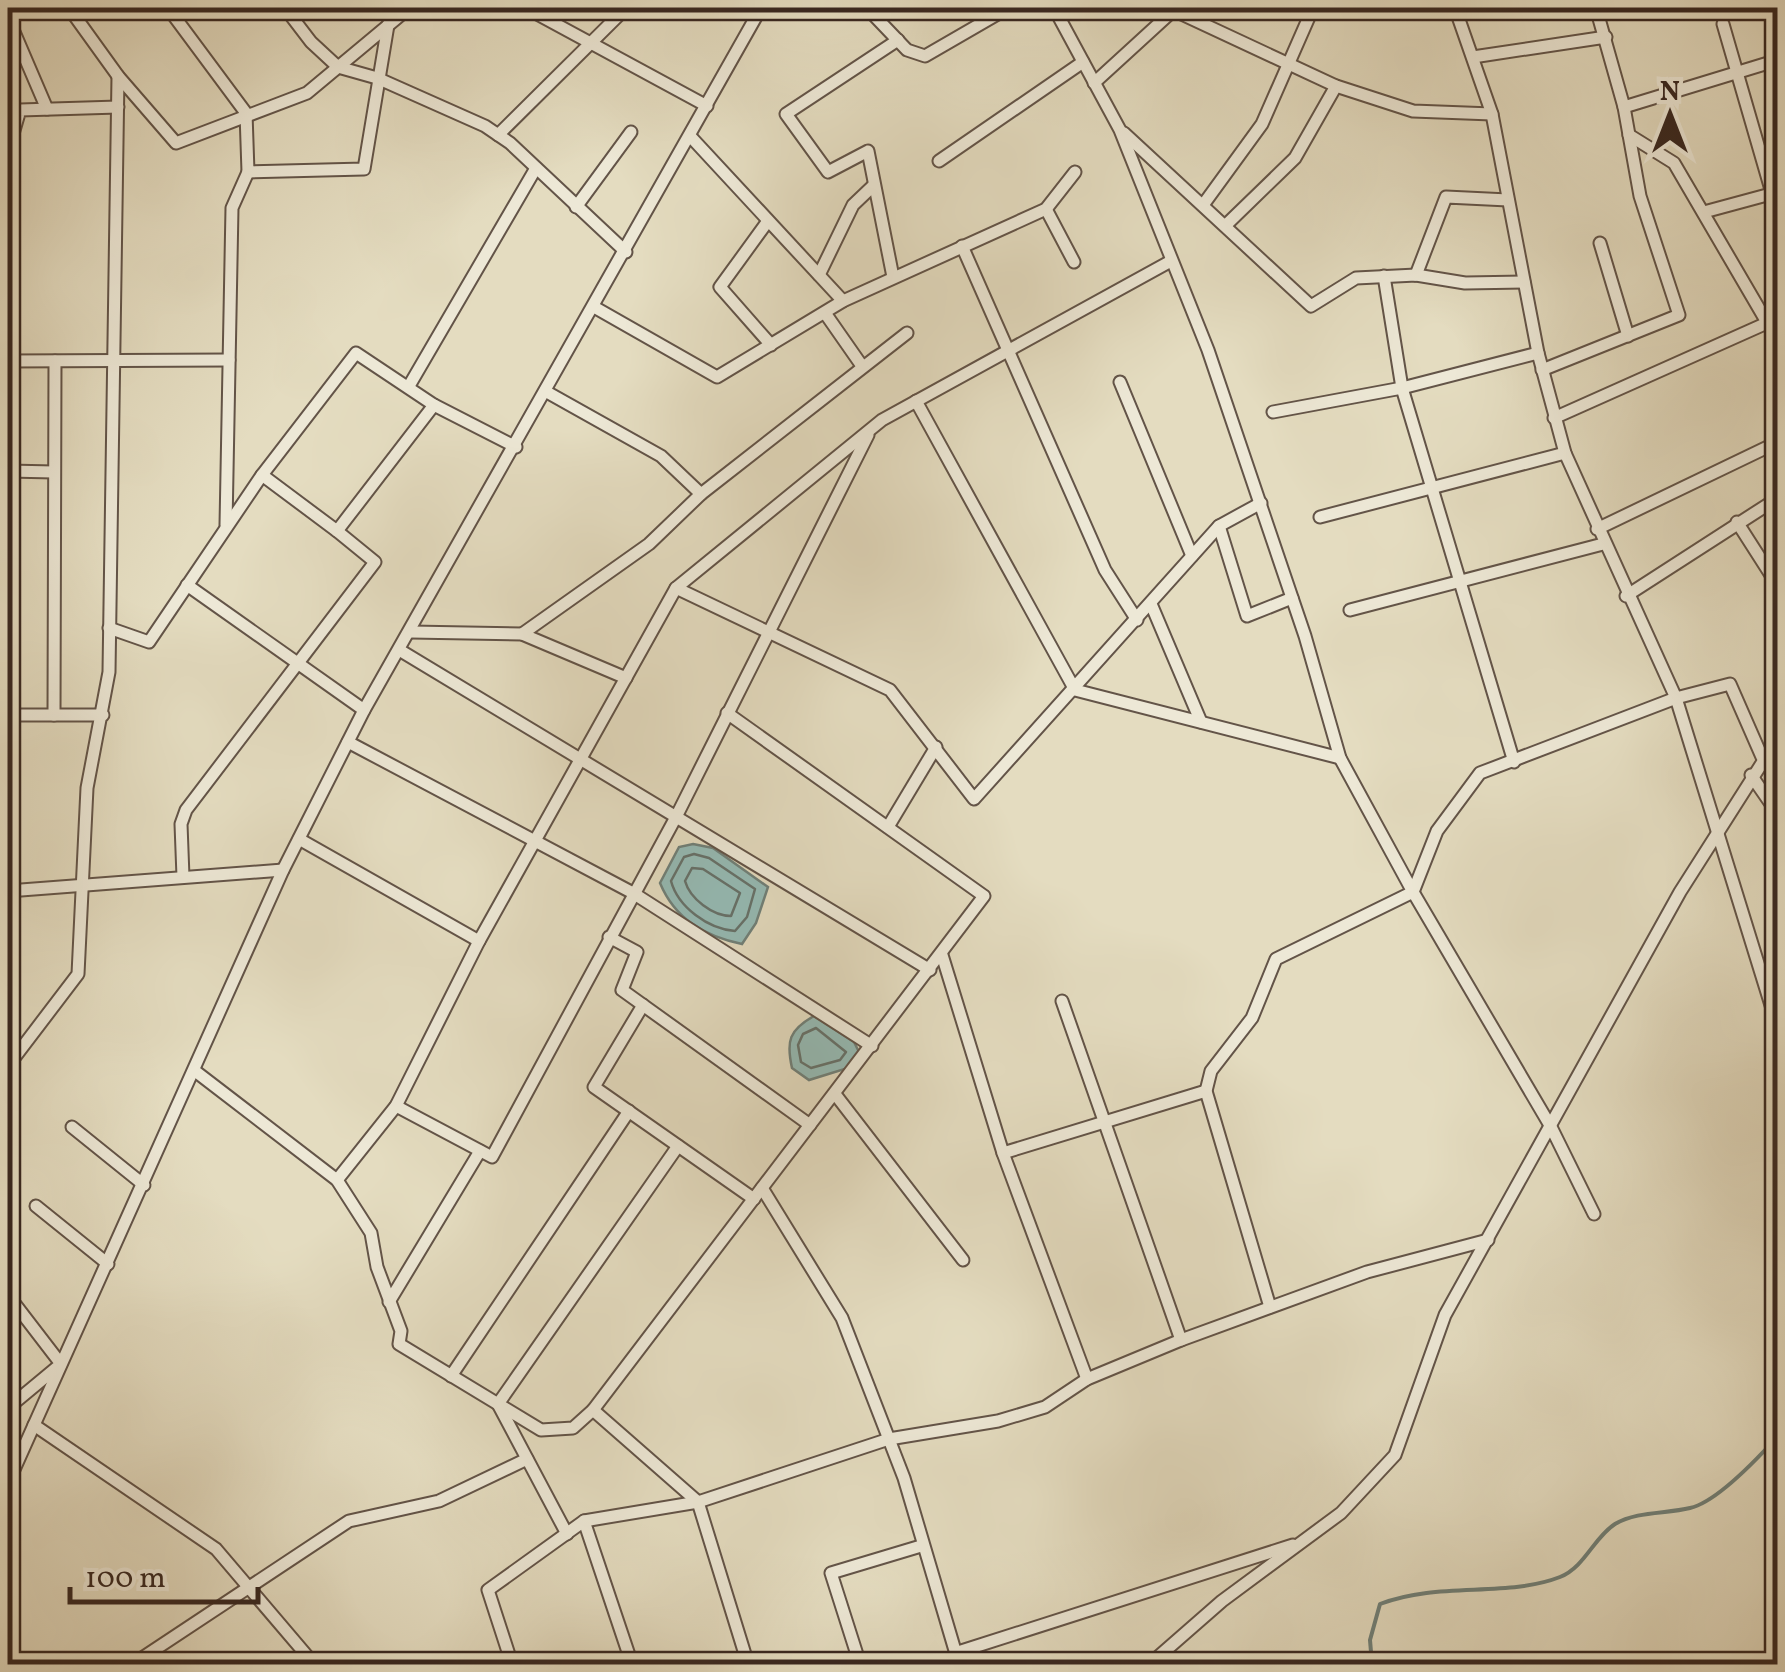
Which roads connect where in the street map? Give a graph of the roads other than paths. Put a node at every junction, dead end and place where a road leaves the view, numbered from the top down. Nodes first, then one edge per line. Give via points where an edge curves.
1 (69, 8) edge
2 (168, 8) edge
3 (285, 8) edge
4 (408, 8) edge
5 (526, 8) edge
6 (626, 8) edge
7 (761, 8) edge
8 (1008, 8) edge
9 (1054, 8) edge
10 (1313, 8) edge
11 (1455, 8) edge
12 (1616, 8) edge
13 (871, 9) edge
14 (1174, 9) edge
15 (1598, 12) edge
16 (8, 18) edge
17 (1724, 24) dead end
18 (388, 25) junction
19 (1606, 38) junction
20 (898, 40) junction
21 (588, 42) junction
22 (1473, 57) junction
23 (1778, 60) edge
24 (1083, 62) junction
25 (1290, 64) junction
26 (338, 67) junction
27 (1738, 71) junction
28 (118, 76) junction
29 (377, 78) junction
30 (1094, 84) junction
31 (1336, 86) junction
32 (118, 106) junction
33 (707, 106) junction
34 (1624, 106) junction
35 (48, 110) junction
36 (246, 114) junction
37 (1492, 114) junction
38 (1120, 130) junction
39 (631, 132) dead end
40 (498, 135) junction
41 (690, 136) junction
42 (1629, 136) junction
43 (8, 151) edge
44 (939, 161) dead end
45 (536, 168) junction
46 (248, 172) junction
47 (1075, 172) dead end
48 (874, 185) junction
49 (1775, 192) edge
50 (1508, 200) junction
51 (1203, 206) junction
52 (576, 207) junction
53 (1046, 209) junction
54 (1704, 212) junction
55 (1778, 214) edge
56 (768, 221) junction
57 (1227, 224) junction
58 (1600, 243) dead end
59 (962, 246) junction
60 (626, 252) junction
61 (1171, 261) junction
62 (1074, 262) dead end
63 (819, 275) junction
64 (1416, 275) junction
65 (1384, 276) junction
66 (893, 278) junction
67 (1524, 282) junction
68 (843, 301) junction
69 (594, 306) junction
70 (825, 313) junction
71 (1773, 321) edge
72 (907, 333) dead end
73 (1628, 336) junction
74 (771, 346) junction
75 (1008, 350) junction
76 (1538, 353) junction
77 (54, 360) junction
78 (114, 360) junction
79 (229, 360) junction
80 (8, 361) edge
81 (862, 366) junction
82 (1542, 370) junction
83 (1120, 382) dead end
84 (409, 386) junction
85 (1402, 388) junction
86 (545, 391) junction
87 (916, 401) junction
88 (434, 405) junction
89 (1273, 412) dead end
90 (1554, 418) junction
91 (872, 427) junction
92 (1778, 442) edge
93 (516, 446) junction
94 (1565, 453) junction
95 (8, 471) edge
96 (54, 472) junction
97 (262, 475) junction
98 (1432, 488) junction
99 (700, 494) junction
100 (1778, 498) edge
101 (1262, 502) junction
102 (1320, 517) dead end
103 (1737, 522) junction
104 (1219, 526) junction
105 (226, 528) junction
106 (1597, 529) junction
107 (337, 530) junction
108 (1603, 544) junction
109 (1192, 556) junction
110 (1460, 581) junction
111 (188, 585) junction
112 (1778, 586) edge
113 (676, 588) junction
114 (1626, 596) junction
115 (1292, 598) junction
116 (1151, 604) junction
117 (1350, 610) dead end
118 (1137, 620) junction
119 (109, 628) junction
120 (411, 632) junction
121 (765, 633) junction
122 (522, 634) junction
123 (401, 651) junction
124 (300, 664) junction
125 (626, 678) junction
126 (1076, 690) junction
127 (1676, 698) junction
128 (364, 710) junction
129 (727, 713) junction
130 (8, 716) edge
131 (54, 716) junction
132 (104, 716) junction
133 (1200, 722) junction
134 (1778, 738) edge
135 (348, 742) junction
136 (936, 747) junction
137 (1340, 758) junction
138 (1762, 758) junction
139 (580, 759) junction
140 (1514, 762) junction
141 (1751, 775) junction
142 (1778, 814) edge
143 (676, 817) junction
144 (888, 827) junction
145 (1716, 832) junction
146 (299, 839) junction
147 (534, 842) junction
148 (283, 870) junction
149 (183, 877) junction
150 (82, 884) junction
151 (8, 891) edge
152 (1412, 892) junction
153 (634, 893) junction
154 (609, 937) junction
155 (480, 941) junction
156 (942, 955) junction
157 (930, 970) junction
158 (1062, 1001) dead end
159 (644, 1006) junction
160 (1778, 1028) edge
161 (872, 1046) junction
162 (8, 1066) edge
163 (195, 1071) junction
164 (1206, 1091) junction
165 (835, 1094) junction
166 (396, 1106) junction
167 (629, 1111) junction
168 (1104, 1122) junction
169 (810, 1126) junction
170 (72, 1127) dead end
171 (1551, 1127) junction
172 (678, 1146) junction
173 (480, 1151) junction
174 (1004, 1152) junction
175 (337, 1180) junction
176 (144, 1185) junction
177 (758, 1193) junction
178 (36, 1206) dead end
179 (1594, 1214) dead end
180 (1488, 1240) junction
181 (963, 1260) dead end
182 (108, 1264) junction
183 (8, 1295) edge
184 (389, 1302) junction
185 (1270, 1308) junction
186 (1180, 1340) junction
187 (61, 1364) junction
188 (450, 1376) junction
189 (1087, 1379) junction
190 (498, 1404) junction
191 (8, 1408) edge
192 (593, 1410) junction
193 (34, 1425) junction
194 (889, 1439) junction
195 (527, 1459) junction
196 (8, 1482) edge
197 (698, 1502) junction
198 (584, 1522) junction
199 (567, 1534) junction
200 (1302, 1542) junction
201 (921, 1546) junction
202 (250, 1589) junction
203 (957, 1659) edge
204 (133, 1664) edge
205 (314, 1664) edge
206 (512, 1664) edge
207 (632, 1664) edge
208 (748, 1664) edge
209 (860, 1664) edge
210 (1150, 1664) edge

1 - 28 street
2 - 36 street
3 - 26 street
4 - 18 street
5 - 21 street
6 - 21 street
7 - 33 street
8 - 20 street via 925,56
9 - 24 street
10 - 25 street
11 - 22 street
12 - 15 street
13 - 20 street
14 - 25 street
14 - 30 street
15 - 19 street
16 - 35 street
17 - 27 street
18 - 26 street
18 - 29 street
19 - 22 street
19 - 34 street
20 - 48 street via 786,114 828,172 868,150
21 - 33 street
21 - 40 street
22 - 37 street
23 - 27 street
24 - 30 street
24 - 44 street
25 - 31 street
25 - 51 street via 1262,124
26 - 29 street
26 - 36 street via 307,93
27 - 34 street
27 - 49 street
28 - 32 street
28 - 36 street via 176,143
29 - 40 street
29 - 46 street via 364,169
30 - 38 street
31 - 37 street via 1413,111
31 - 57 street via 1295,158
32 - 35 street
32 - 78 street
33 - 41 street
34 - 42 street
35 - 43 street via 20,110
36 - 46 street
37 - 50 street
38 - 51 street
38 - 61 street
39 - 52 street
40 - 45 street
41 - 56 street
41 - 60 street
42 - 54 street via 1674,164
42 - 73 street via 1640,196 1679,316
45 - 52 street
45 - 84 street
46 - 79 street via 232,208
47 - 53 street
48 - 63 street via 853,205
48 - 66 street
49 - 54 street
49 - 55 street
50 - 64 street via 1446,196
50 - 67 street
51 - 57 street
52 - 60 street
53 - 59 street
53 - 62 street
54 - 71 street
56 - 63 street
56 - 74 street via 720,287
57 - 65 street via 1311,306 1356,278
58 - 73 street
59 - 66 street
59 - 75 street
60 - 69 street
61 - 75 street
61 - 101 street
63 - 68 street
64 - 65 street
64 - 67 street
65 - 85 street
66 - 68 street
67 - 76 street
68 - 70 street
69 - 74 street via 717,378
69 - 86 street
70 - 74 street
70 - 81 street
71 - 90 street
72 - 81 street
73 - 82 street
75 - 87 street
75 - 118 street via 1105,570
76 - 82 street
76 - 85 street
77 - 78 street
77 - 80 street
77 - 96 street
78 - 79 street
78 - 119 street
79 - 105 street
81 - 99 street
82 - 90 street
83 - 109 street
84 - 88 street
84 - 97 street via 356,353
85 - 89 street
85 - 98 street
86 - 93 street
86 - 99 street via 661,456
87 - 91 street
87 - 126 street
88 - 93 street
88 - 107 street
90 - 94 street
91 - 113 street
91 - 121 street
92 - 106 street
93 - 120 street
94 - 98 street
94 - 106 street
95 - 96 street
96 - 131 street
97 - 105 street
97 - 107 street
98 - 102 street
98 - 110 street
99 - 122 street via 649,544
100 - 103 street
101 - 104 street
101 - 115 street
103 - 112 street
103 - 114 street
104 - 109 street
104 - 115 street via 1247,616
105 - 111 street
106 - 108 street
107 - 124 street via 375,562
108 - 110 street
108 - 114 street
109 - 116 street
110 - 117 street
110 - 140 street
111 - 119 street via 150,642
111 - 124 street
113 - 121 street
113 - 125 street
114 - 127 street
115 - 137 street
116 - 118 street
116 - 133 street
118 - 126 street
119 - 132 street
120 - 122 street
120 - 123 street
121 - 129 street
121 - 136 street via 890,690
122 - 125 street
123 - 128 street
123 - 139 street
124 - 128 street
124 - 149 street via 186,810
125 - 139 street
126 - 133 street
126 - 136 street via 974,799
127 - 138 street via 1730,684
127 - 140 street
127 - 145 street
128 - 135 street
129 - 143 street
129 - 144 street
130 - 131 street
131 - 132 street
132 - 150 street via 87,788
133 - 137 street
134 - 138 street
135 - 146 street
135 - 147 street
136 - 144 street
137 - 152 street
138 - 141 street
139 - 143 street
139 - 147 street
140 - 152 street via 1480,772 1438,832
141 - 142 street
141 - 145 street
143 - 153 street
143 - 157 street
144 - 156 street via 984,896
145 - 160 street
145 - 171 street
146 - 148 street
146 - 155 street
147 - 153 street
147 - 155 street
148 - 149 street
148 - 163 street
149 - 150 street
150 - 151 street
150 - 162 street via 78,974
152 - 164 street via 1276,959 1252,1018 1211,1071
152 - 171 street
153 - 154 street
153 - 161 street
154 - 159 street via 636,952 622,990
154 - 173 street via 492,1158
155 - 166 street
156 - 157 street
156 - 174 street
157 - 161 street
158 - 168 street
159 - 167 street via 594,1087
159 - 169 street
161 - 165 street
163 - 175 street
163 - 176 street
164 - 168 street
164 - 185 street
165 - 169 street
165 - 181 street
166 - 173 street
166 - 175 street
167 - 172 street
167 - 188 street
168 - 174 street
168 - 186 street
169 - 177 street
170 - 176 street
171 - 179 street
171 - 180 street
172 - 177 street
172 - 190 street
173 - 184 street
174 - 189 street
175 - 184 street via 372,1234
176 - 182 street
177 - 192 street
177 - 194 street via 842,1318
178 - 182 street
180 - 185 street via 1367,1272
180 - 200 street via 1444,1314 1395,1455 1341,1513
182 - 187 street
183 - 187 street
184 - 188 street via 402,1331 399,1344
185 - 186 street
186 - 189 street
187 - 191 street
187 - 193 street
188 - 190 street
189 - 194 street via 1045,1407 998,1422
190 - 192 street via 541,1430 573,1428
190 - 195 street
192 - 197 street
193 - 196 street
193 - 202 street via 216,1549
194 - 197 street
194 - 201 street
195 - 199 street
195 - 202 street via 438,1500 349,1521
197 - 198 street
197 - 208 street
198 - 199 street
198 - 207 street
199 - 206 street via 488,1590
200 - 203 street
200 - 210 street
201 - 203 street
201 - 209 street via 831,1574
202 - 204 street
202 - 205 street

